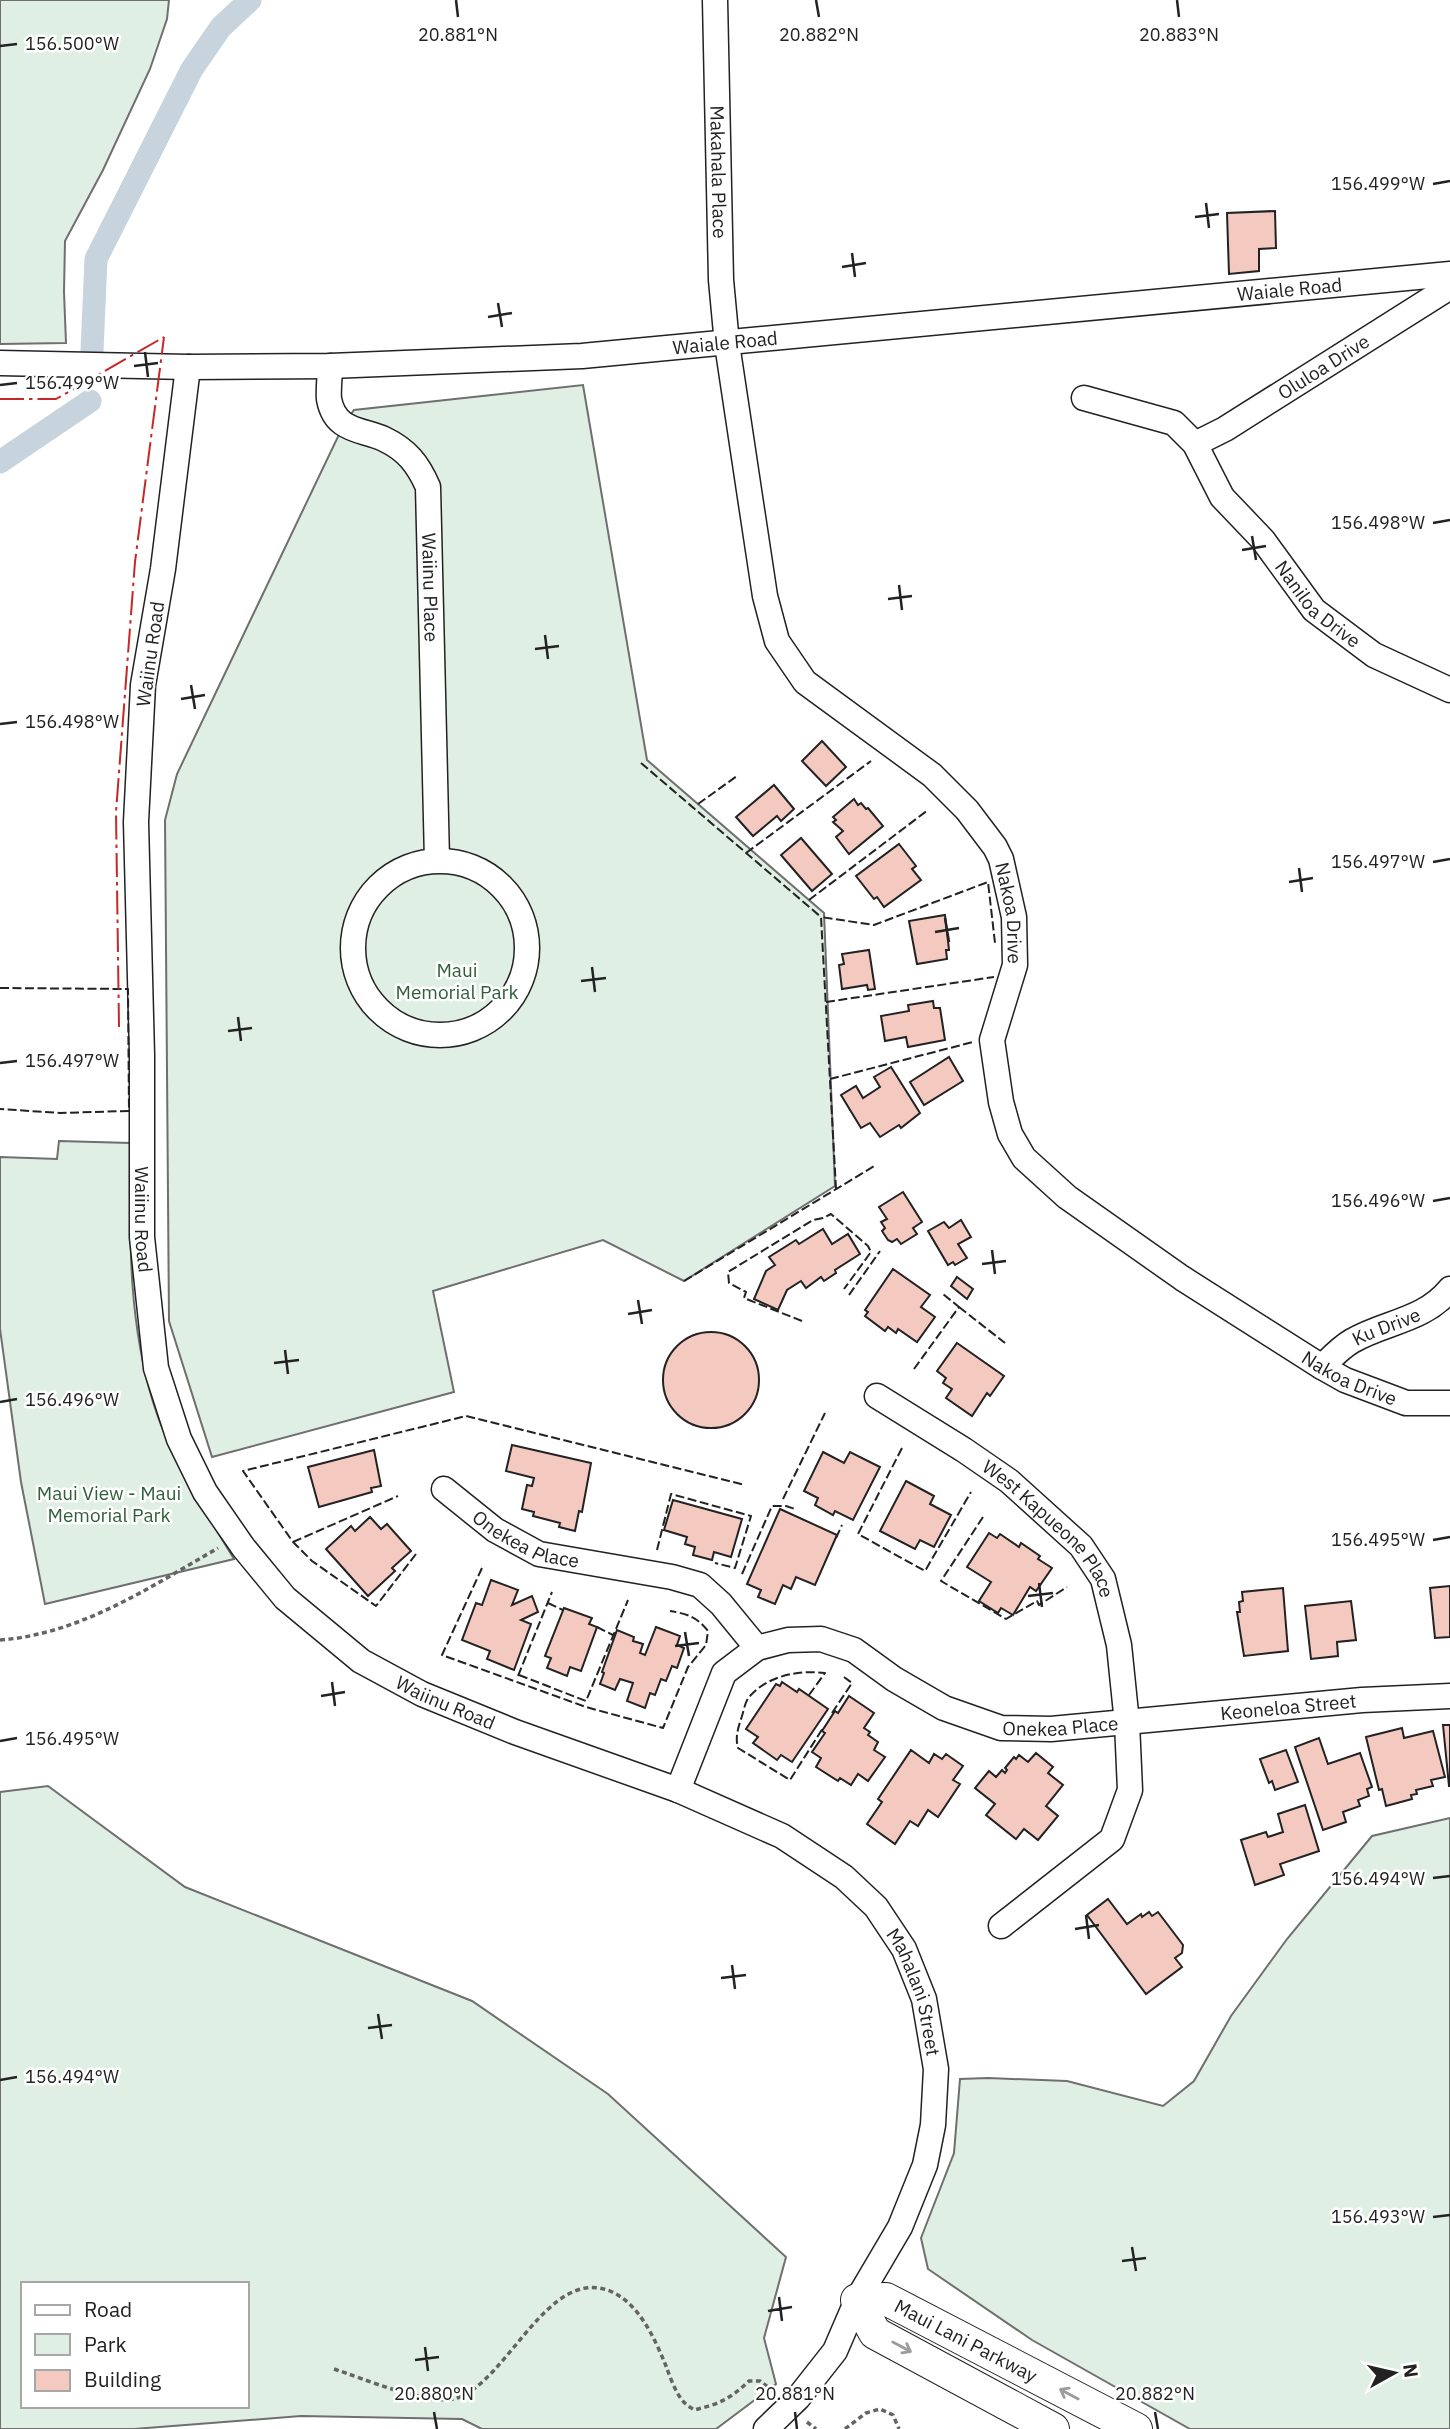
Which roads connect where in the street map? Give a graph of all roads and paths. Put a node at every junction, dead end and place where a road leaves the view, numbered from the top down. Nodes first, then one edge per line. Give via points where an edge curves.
1 (715, 0) edge
2 (1450, 274) edge
3 (1450, 287) edge
4 (727, 344) junction
5 (0, 363) edge
6 (330, 366) junction
7 (188, 367) junction
8 (1084, 398) dead end
9 (1195, 444) junction
10 (1450, 690) edge
11 (437, 860) junction
12 (1450, 1289) edge
13 (1322, 1367) junction
14 (877, 1396) dead end
15 (1450, 1403) edge
16 (444, 1489) dead end
17 (237, 1538) junction
18 (0, 1640) edge
19 (757, 1648) junction
20 (1450, 1696) edge
21 (1127, 1723) junction
22 (678, 1790) junction
23 (1001, 1926) dead end
24 (857, 2300) junction
25 (334, 2370) dead end
26 (790, 2406) junction
27 (766, 2429) edge
28 (816, 2429) edge
29 (845, 2429) edge
30 (899, 2429) edge
31 (1054, 2429) edge
32 (1136, 2429) edge

1 - 4 street, Makahala Place via 721,281
2 - 4 street, Waiale Road
3 - 9 street, Oluloa Drive
4 - 6 street, Waiale Road via 582,356
4 - 13 street, Nakoa Drive via 765,596 777,641 805,682 932,775 967,810 1001,859 1014,917 1015,965 992,1040 1010,1134 1024,1158 1067,1198
5 - 7 street, Waiale Road
6 - 7 street, Waiale Road
6 - 11 street, Waiinu Place via 329,399 334,413 350,429 383,438 401,449 418,465 428,487
7 - 17 street, Waiinu Road via 163,569 143,685 136,821 142,1237 156,1368 179,1439 205,1492
8 - 9 street, Naniloa Drive via 1174,423
9 - 10 street, Naniloa Drive via 1222,497 1263,540 1314,610 1374,655
11 - 11 street via 404,867 376,888 357,916 352,951 360,984 380,1012 409,1031 443,1036 476,1028 504,1009 522,979 528,945 520,912 500,884 471,865
12 - 13 street, Ku Drive via 1438,1302 1398,1324 1354,1340
13 - 15 street, Nakoa Drive via 1406,1403
14 - 21 street, West Kapueone Place via 1009,1481 1081,1546 1103,1579 1119,1645
16 - 19 street, Onekea Place via 495,1530 539,1554 700,1585
17 - 18 path via 122,1603 59,1629
17 - 22 street, Waiinu Road via 285,1598 361,1661 422,1695
19 - 21 street, Onekea Place via 788,1640 821,1639 853,1650 944,1708 1001,1728
19 - 22 street, Onekea Place via 724,1673
20 - 21 street, Keoneloa Street
21 - 23 street, Onekea Place via 1130,1790 1112,1839
22 - 24 street, Mahalani Street via 782,1836 844,1877 876,1908 904,1949 924,1999 936,2069 925,2165 900,2227
24 - 26 street, Mahalani Street via 835,2351
24 -> 31 main road, Maui Lani Parkway via 875,2333
32 -> 24 main road, Maui Lani Parkway via 886,2299
25 - 26 path via 423,2398 455,2399 494,2372 535,2321 558,2301 594,2288 611,2292 632,2306 655,2339 682,2401 694,2410 731,2398 748,2381 760,2381
26 - 27 street, Mahalani Street
26 - 28 path
29 - 30 path via 880,2409 893,2415

